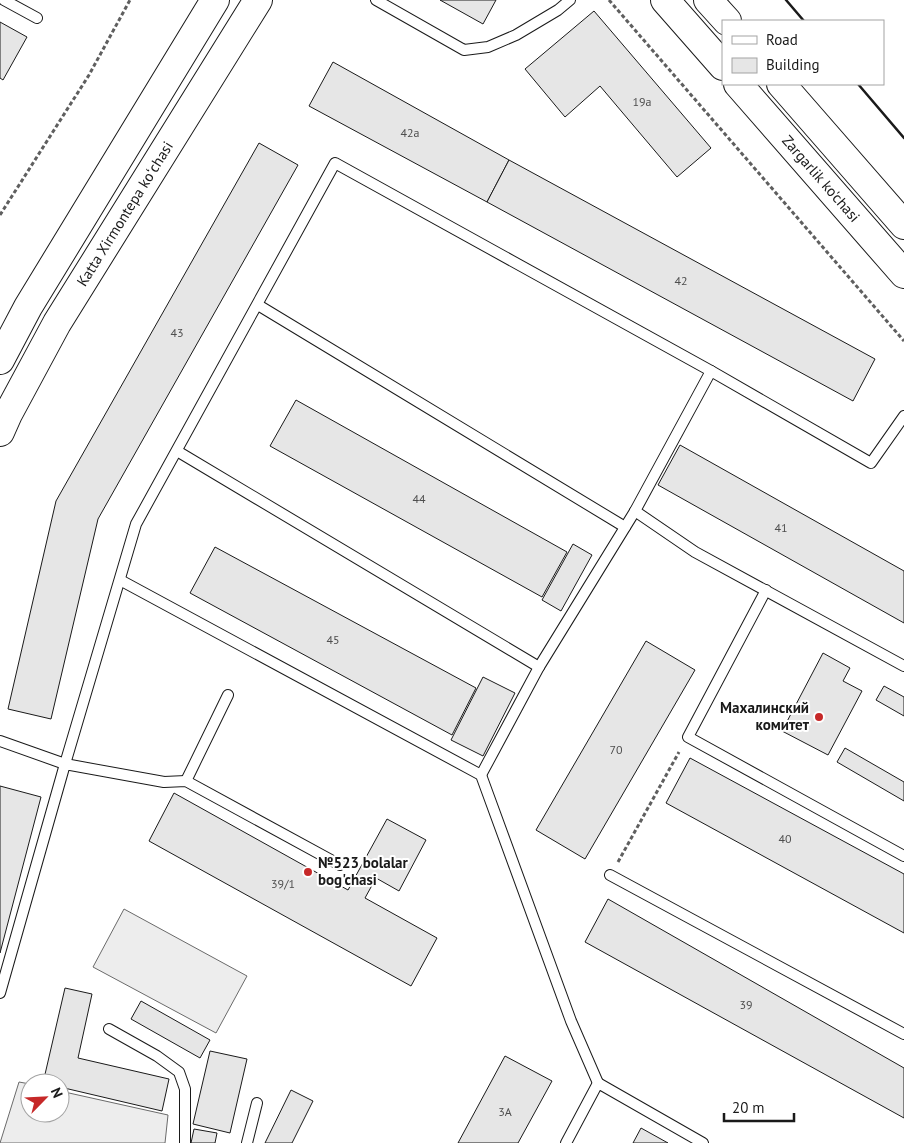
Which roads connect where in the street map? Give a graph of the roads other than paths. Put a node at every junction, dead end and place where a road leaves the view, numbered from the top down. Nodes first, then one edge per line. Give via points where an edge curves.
1 (4, 0) edge
2 (215, 0) edge
3 (258, 0) edge
4 (376, 0) edge
5 (570, 0) edge
6 (665, 0) edge
7 (708, 0) edge
8 (37, 18) dead end
9 (725, 20) edge
10 (722, 65) edge
11 (739, 85) edge
12 (782, 85) edge
13 (904, 225) edge
14 (904, 274) edge
15 (258, 305) junction
16 (0, 360) edge
17 (711, 371) junction
18 (904, 416) edge
19 (0, 432) edge
20 (177, 451) junction
21 (635, 511) junction
22 (625, 527) junction
23 (120, 580) junction
24 (766, 590) junction
25 (904, 666) edge
26 (539, 667) junction
27 (228, 695) dead end
28 (0, 741) edge
29 (65, 764) junction
30 (481, 775) junction
31 (186, 781) junction
32 (904, 856) edge
33 (340, 865) dead end
34 (610, 875) road end
35 (0, 993) edge
36 (109, 1029) dead end
37 (904, 1034) edge
38 (598, 1083) junction
39 (257, 1103) dead end
40 (185, 1143) edge
41 (247, 1143) edge
42 (566, 1143) edge
43 (703, 1143) edge

1 - 8 lane
2 - 16 main road via 28,307
3 - 19 main road, Katta Xirmontepa koʻchasi via 57,323
4 - 5 lane via 464,50 488,47 516,35
6 - 10 main road
7 - 9 main road
11 - 14 main road, Zargarlik ko'chasi
12 - 13 main road
15 - 17 lane via 335,163
15 - 20 lane
15 - 22 lane
17 - 18 lane via 871,463
17 - 21 lane
20 - 23 lane via 136,524
20 - 26 lane
21 - 22 lane
21 - 24 lane via 695,552
22 - 26 lane
23 - 29 lane
23 - 30 lane
24 - 25 lane
24 - 32 lane via 688,736
26 - 30 lane
27 - 31 lane
28 - 29 lane
29 - 31 lane via 164,782
29 - 35 lane
30 - 38 lane
31 - 33 lane
34 - 37 lane
36 - 40 lane via 179,1072 185,1089
38 - 42 lane
38 - 43 lane
39 - 41 lane

